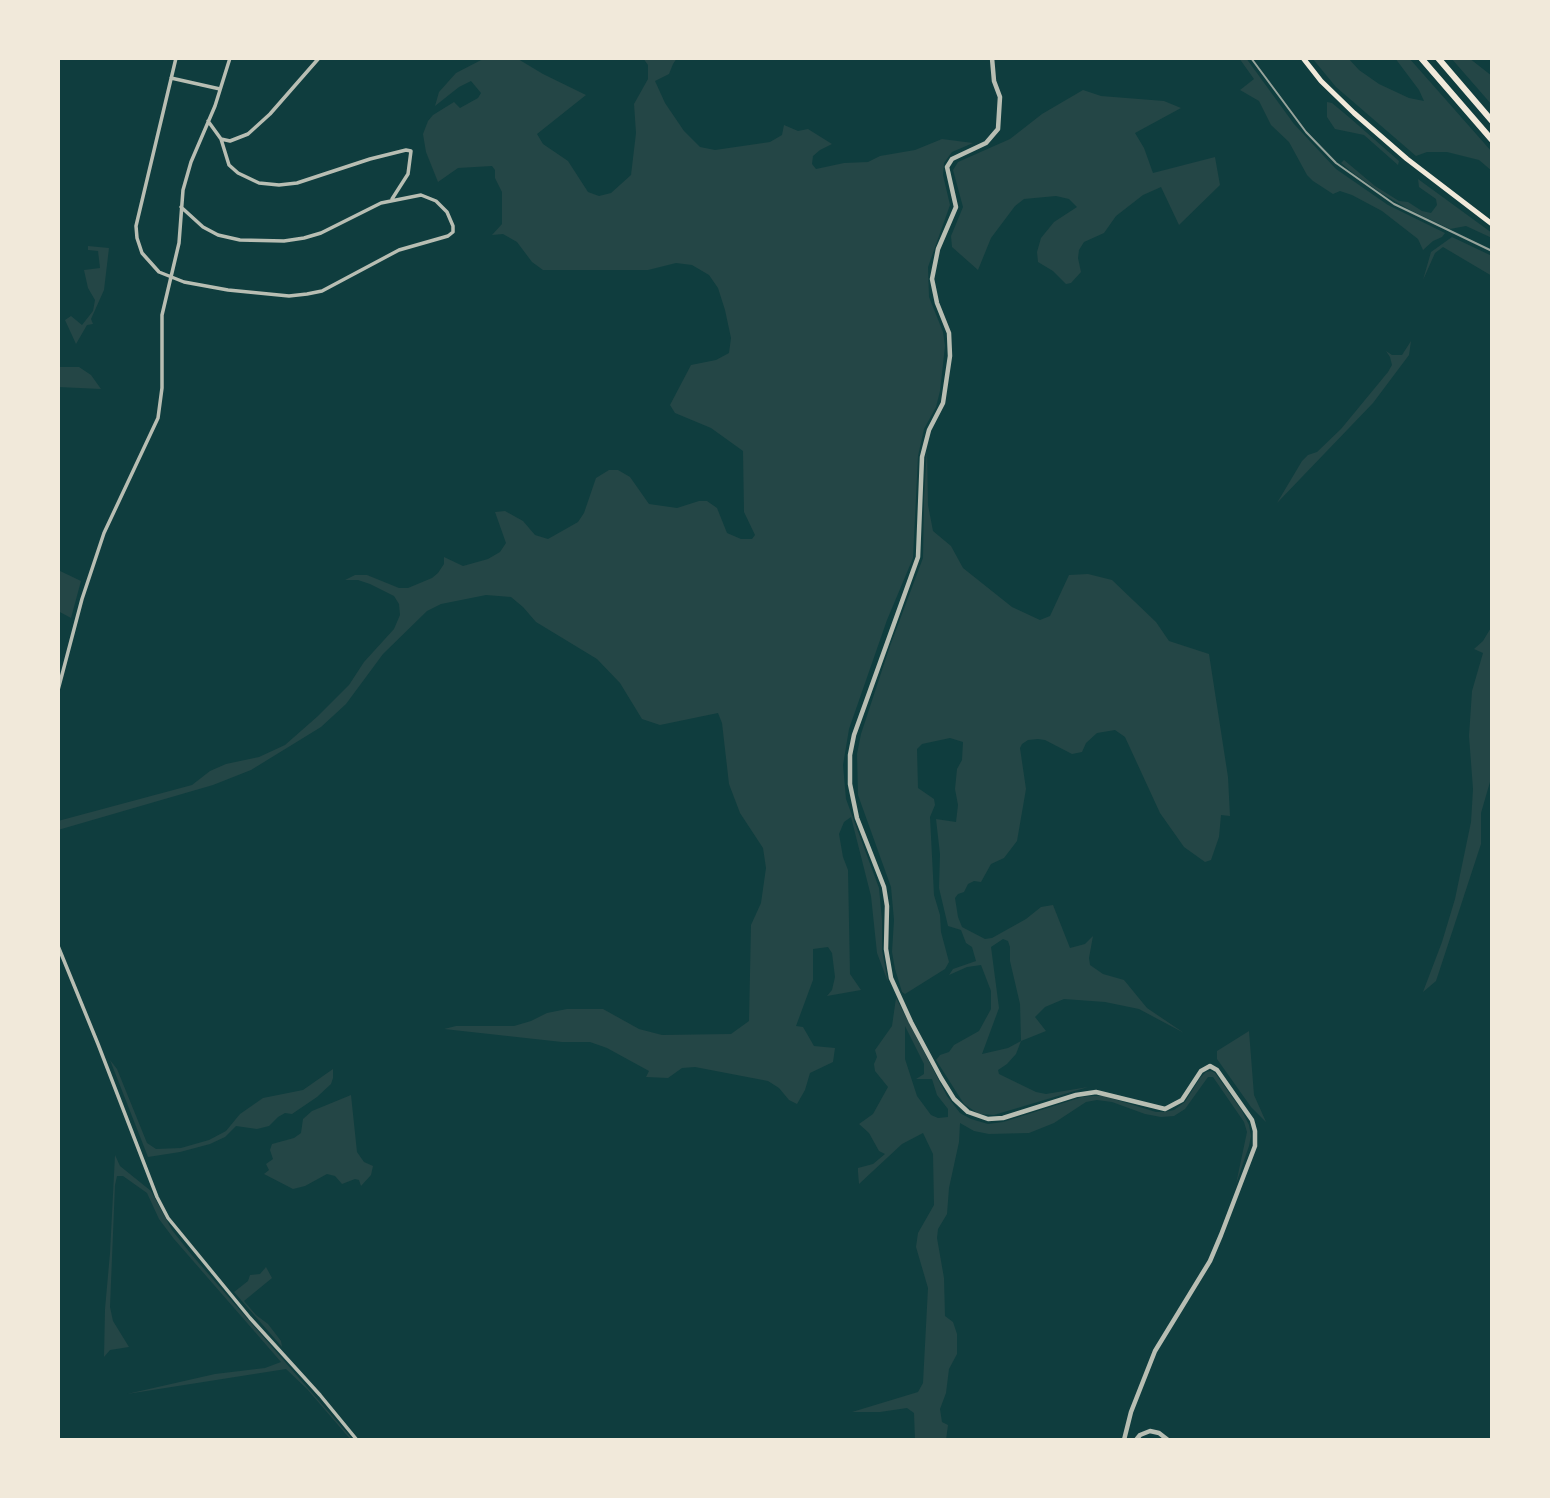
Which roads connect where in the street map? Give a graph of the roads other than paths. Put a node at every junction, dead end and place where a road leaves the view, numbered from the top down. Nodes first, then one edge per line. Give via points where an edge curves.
1 (176, 58) edge
2 (230, 58) edge
3 (319, 58) edge
4 (992, 58) edge
5 (1303, 58) edge
6 (1421, 58) edge
7 (1438, 58) edge
8 (171, 78) junction
9 (221, 89) junction
10 (208, 121) junction
11 (1492, 121) edge
12 (220, 139) junction
13 (1492, 140) edge
14 (392, 199) junction
15 (181, 207) junction
16 (1492, 224) edge
17 (171, 278) junction
18 (58, 691) edge
19 (58, 946) edge
20 (357, 1440) edge
21 (1124, 1440) edge
22 (1136, 1440) edge
23 (1168, 1440) edge

1 - 8 street
2 - 9 street
3 - 12 street via 253,130 230,141
4 - 21 street via 1000,97 998,129 986,143 952,159 947,167 956,207 938,249 932,279 949,333 943,403 923,449 918,557 854,736 850,784 884,887 891,978 941,1077 968,1112 988,1119 1003,1118 1096,1092 1165,1109 1182,1100 1201,1071 1210,1066 1252,1120 1255,1146 1214,1253 1155,1351 1130,1412
5 - 16 main road via 1369,127
6 - 13 highway
7 - 11 highway
8 - 9 street
8 - 17 street via 136,226 149,263
9 - 10 street
10 - 12 street
10 - 15 street via 191,162
12 - 14 street via 229,165 238,173 259,183 279,185 411,151 408,174
14 - 15 street via 321,233 284,241 218,236
14 - 17 street via 421,195 436,201 452,220 453,232 399,250 322,291 307,294 228,290
15 - 17 street
17 - 18 street via 162,315 158,418 104,533
19 - 20 street via 168,1218
22 - 23 street via 1150,1431

